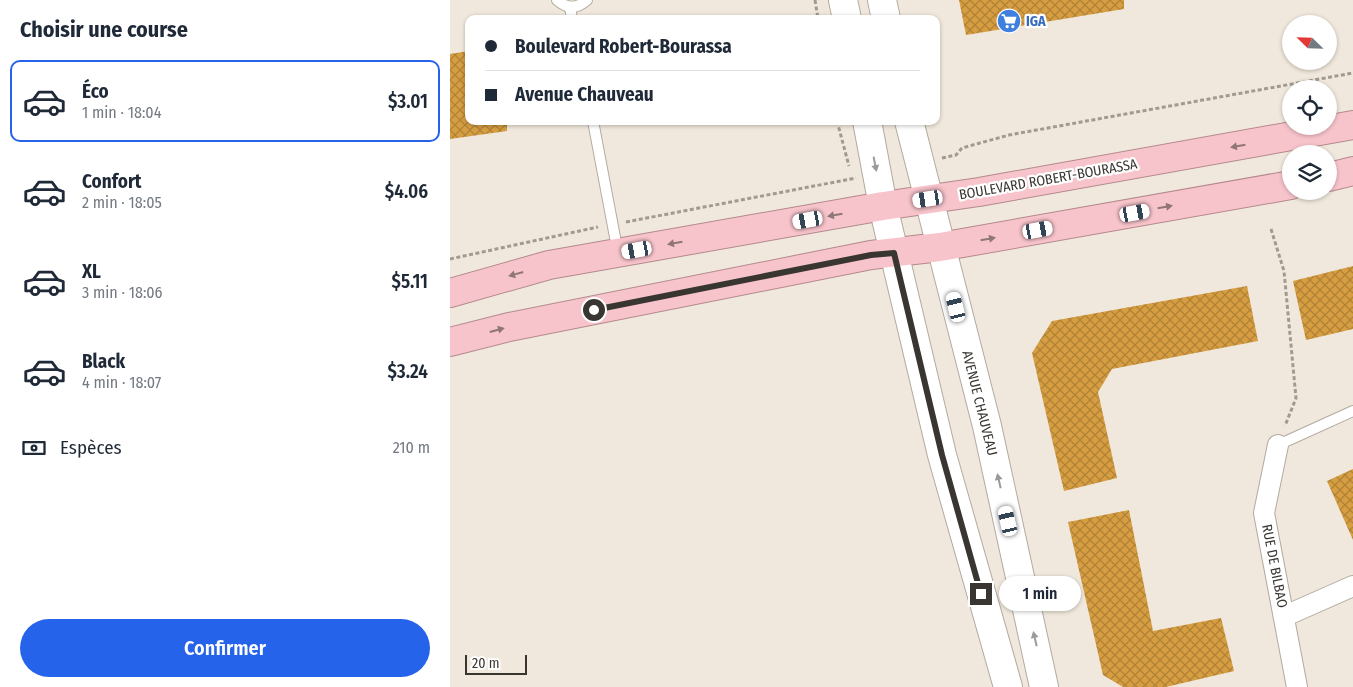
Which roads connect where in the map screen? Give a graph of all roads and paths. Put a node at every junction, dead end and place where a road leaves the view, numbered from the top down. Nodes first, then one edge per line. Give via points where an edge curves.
1 (557, 0) edge
2 (587, 0) edge
3 (815, 0) edge
4 (843, 0) edge
5 (882, 0) edge
6 (570, 7) junction
7 (571, 15) edge
8 (817, 15) edge
9 (845, 15) edge
10 (885, 15) edge
11 (1353, 73) edge
12 (594, 125) edge
13 (839, 125) edge
14 (868, 125) edge
15 (910, 125) edge
16 (1353, 125) edge
17 (956, 155) dead end
18 (1353, 171) edge
19 (1337, 175) edge
20 (1282, 187) edge
21 (928, 199) junction
22 (883, 206) junction
23 (613, 225) junction
24 (1271, 228) dead end
25 (940, 247) junction
26 (618, 253) junction
27 (894, 253) junction
28 (450, 259) edge
29 (450, 293) edge
30 (450, 342) edge
31 (1353, 411) edge
32 (1278, 445) junction
33 (1353, 586) edge
34 (1285, 616) junction
35 (1008, 687) edge
36 (1044, 687) edge
37 (1297, 687) edge

1 - 6 lane
2 - 6 lane
3 - 8 path
4 - 9 main road
5 - 10 main road
6 - 7 lane
11 - 17 path via 1009,135 962,148
12 - 23 lane
13 - 23 path via 850,167 860,178
14 -> 22 main road
15 - 21 main road, AVENUE CHAUVEAU
16 -> 21 highway, BOULEVARD ROBERT-BOURASSA
18 - 19 highway
25 -> 20 highway
21 - 22 highway, BOULEVARD ROBERT-BOURASSA
21 - 25 main road, AVENUE CHAUVEAU
22 -> 26 highway, BOULEVARD ROBERT-BOURASSA
22 - 27 main road
23 - 26 lane
23 - 28 path
24 - 32 path via 1284,271 1296,398
25 - 27 highway
36 -> 25 main road, AVENUE CHAUVEAU via 986,426
26 -> 29 highway, BOULEVARD ROBERT-BOURASSA via 549,265
30 -> 27 highway via 584,311
27 - 35 main road via 961,528
31 - 32 lane
32 - 34 street, RUE DE BILBAO via 1264,513
33 - 34 street
34 - 37 street, RUE DE BILBAO

